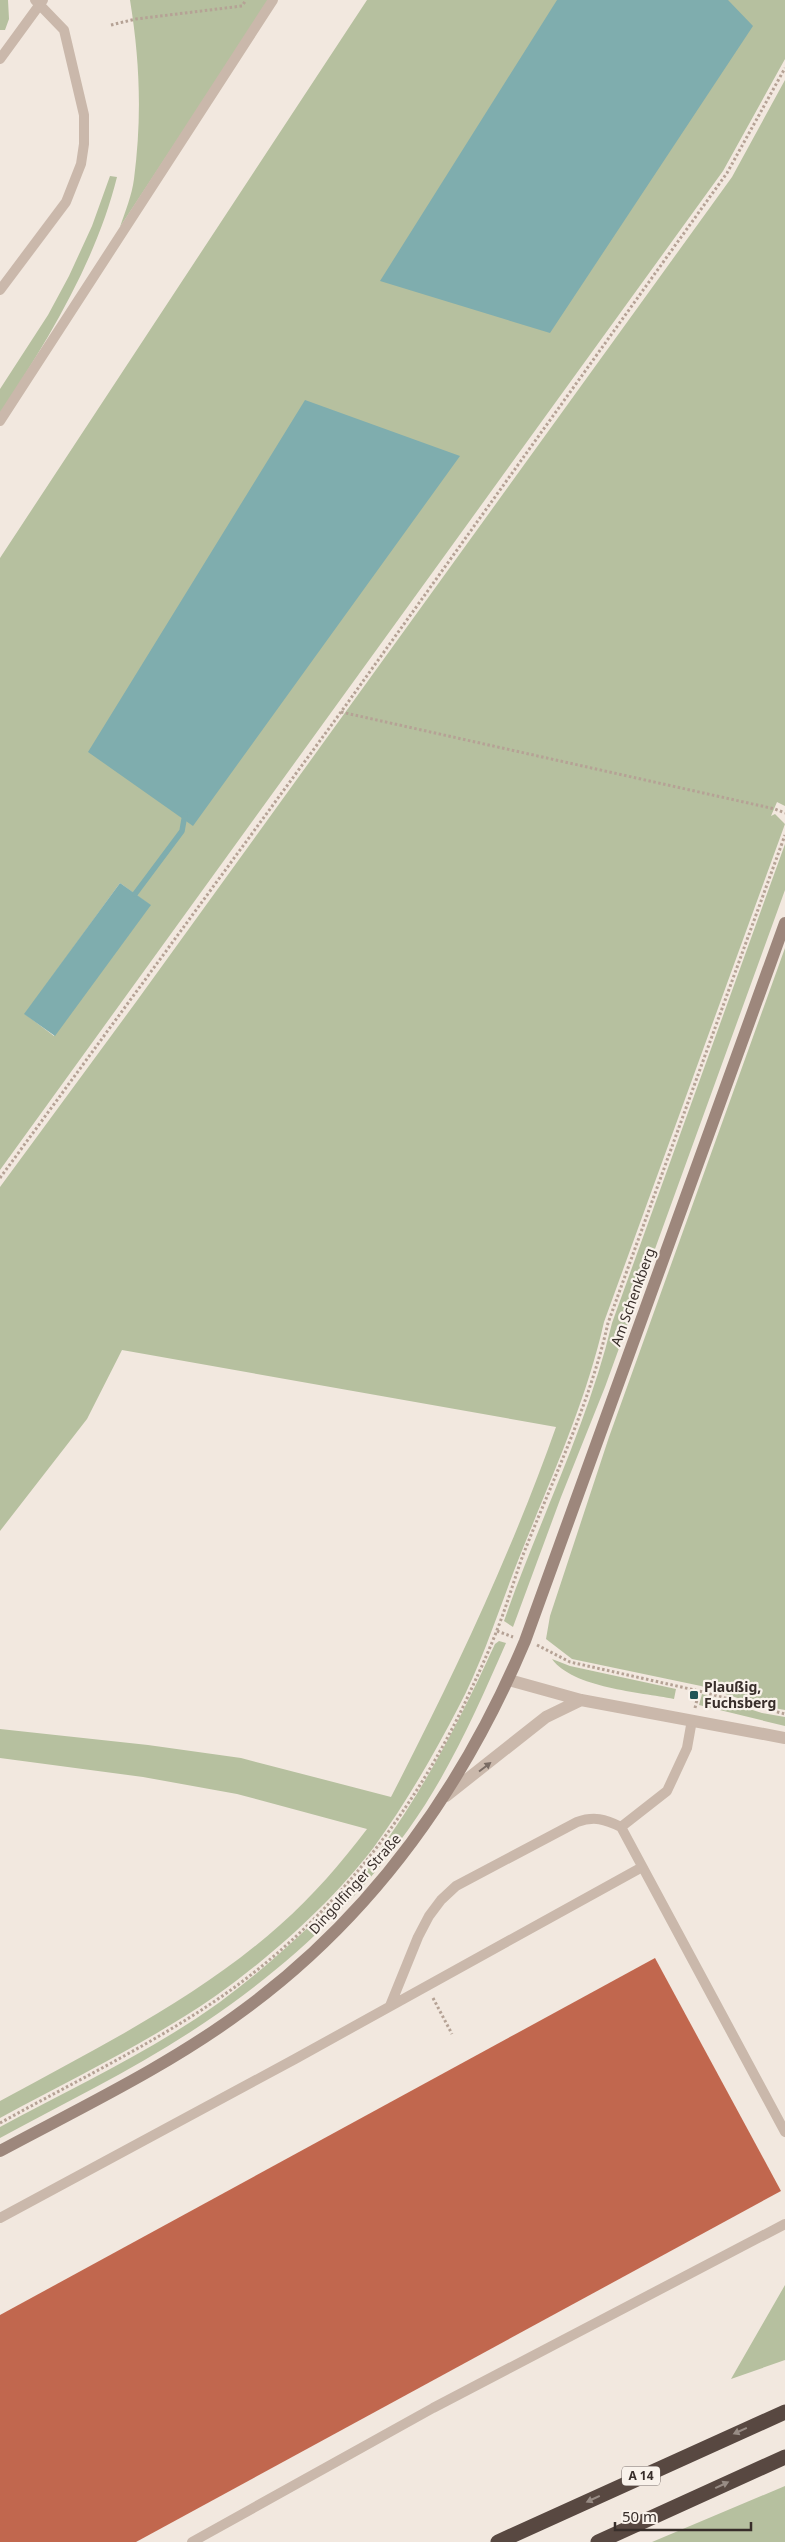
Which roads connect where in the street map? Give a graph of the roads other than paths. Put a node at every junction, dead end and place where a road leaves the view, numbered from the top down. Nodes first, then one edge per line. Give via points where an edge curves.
1 (274, 0) edge
2 (40, 1) edge
3 (0, 59) edge
4 (0, 290) edge
5 (0, 421) edge
6 (785, 923) edge
7 (509, 1680) junction
8 (581, 1700) junction
9 (692, 1720) junction
10 (785, 1738) edge
11 (446, 1796) junction
12 (621, 1828) junction
13 (642, 1867) junction
14 (390, 2006) junction
15 (785, 2132) edge
16 (0, 2151) edge
17 (0, 2218) edge
18 (785, 2224) edge
19 (785, 2412) edge
20 (785, 2457) edge
21 (192, 2542) edge
22 (498, 2542) edge
23 (598, 2542) edge

1 - 5 lane
2 - 3 lane
2 - 4 lane via 64,30 84,115 84,144 81,164 66,202
6 - 7 main road, Am Schenkberg
7 - 8 street
7 - 11 main road, Dingolfinger Straße
8 - 9 street
11 -> 8 street via 546,1717
9 - 10 street
9 - 12 lane via 688,1748 667,1791
11 - 16 main road, Dingolfinger Straße via 394,1868 355,1911 304,1962 245,2009 166,2061
12 - 13 lane
12 - 14 lane via 607,1820 591,1817 456,1886 429,1916
13 - 14 lane
13 - 15 lane
14 - 17 lane
18 - 21 lane via 433,2408
19 -> 22 highway, A 14
23 -> 20 highway

